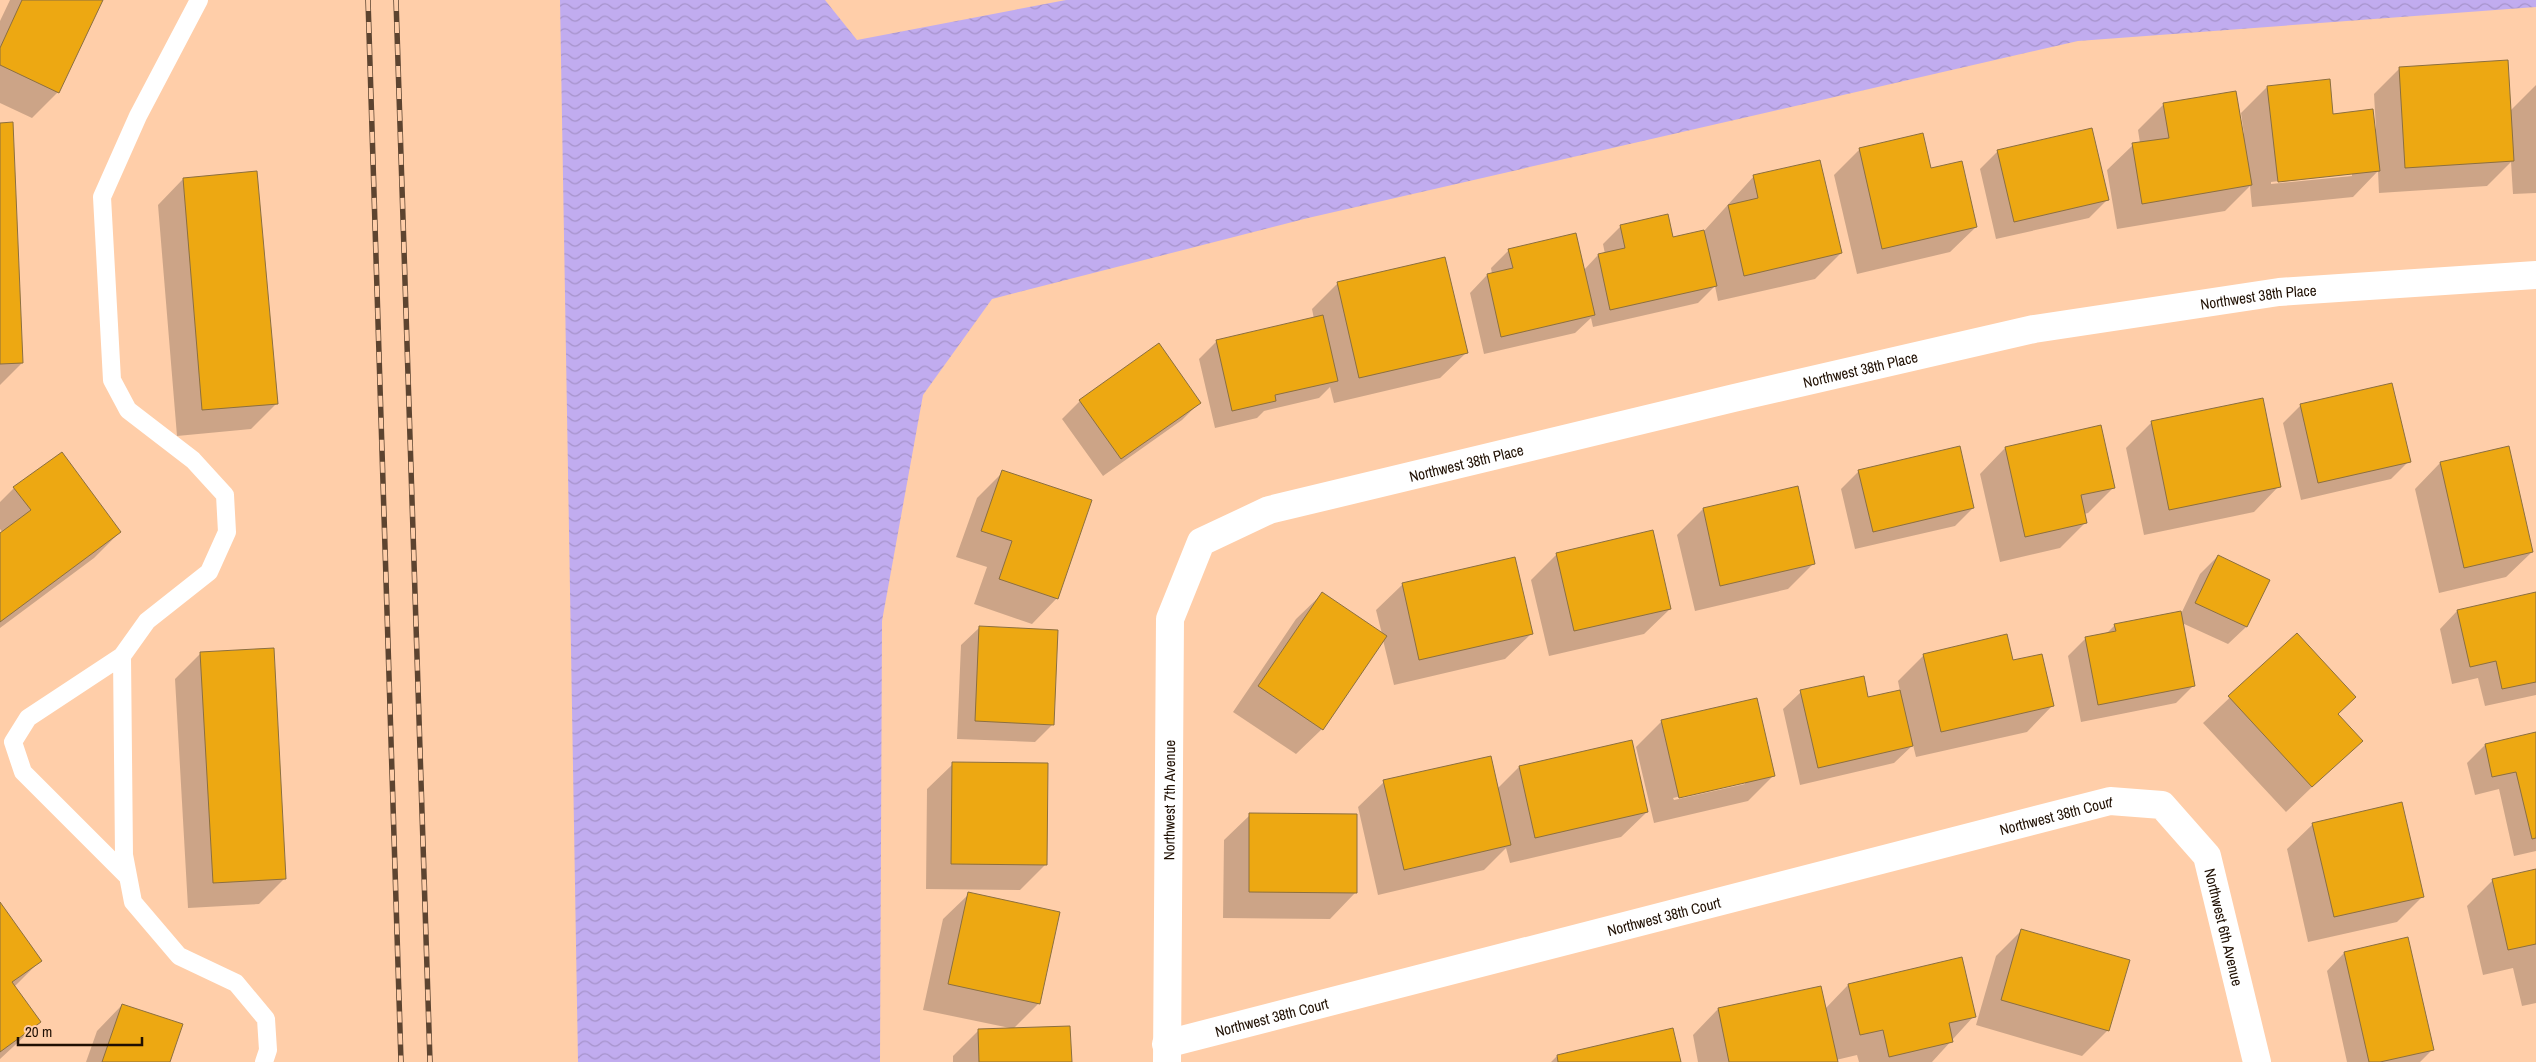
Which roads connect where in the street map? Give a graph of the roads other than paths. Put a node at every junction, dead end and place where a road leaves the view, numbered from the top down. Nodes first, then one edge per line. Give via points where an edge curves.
1 (199, 0) edge
2 (2536, 275) edge
3 (1201, 542) joint
4 (122, 656) junction
5 (2162, 805) joint
6 (128, 877) junction
7 (1167, 1053) edge
8 (264, 1062) edge
9 (2257, 1062) edge

1 - 4 lane via 138,116 102,197 112,380 128,410 193,460 225,495 227,532 209,572 147,621
2 - 3 street, Northwest 38th Place via 2279,292 2034,329 1269,510
3 - 7 street, Northwest 7th Avenue via 1170,619
4 - 6 lane via 124,855
4 - 6 lane via 28,718 13,742 24,772
5 - 7 street, Northwest 38th Court via 2110,801
5 - 9 street, Northwest 6th Avenue via 2207,856
6 - 8 lane via 133,902 179,956 236,983 266,1019 268,1050

